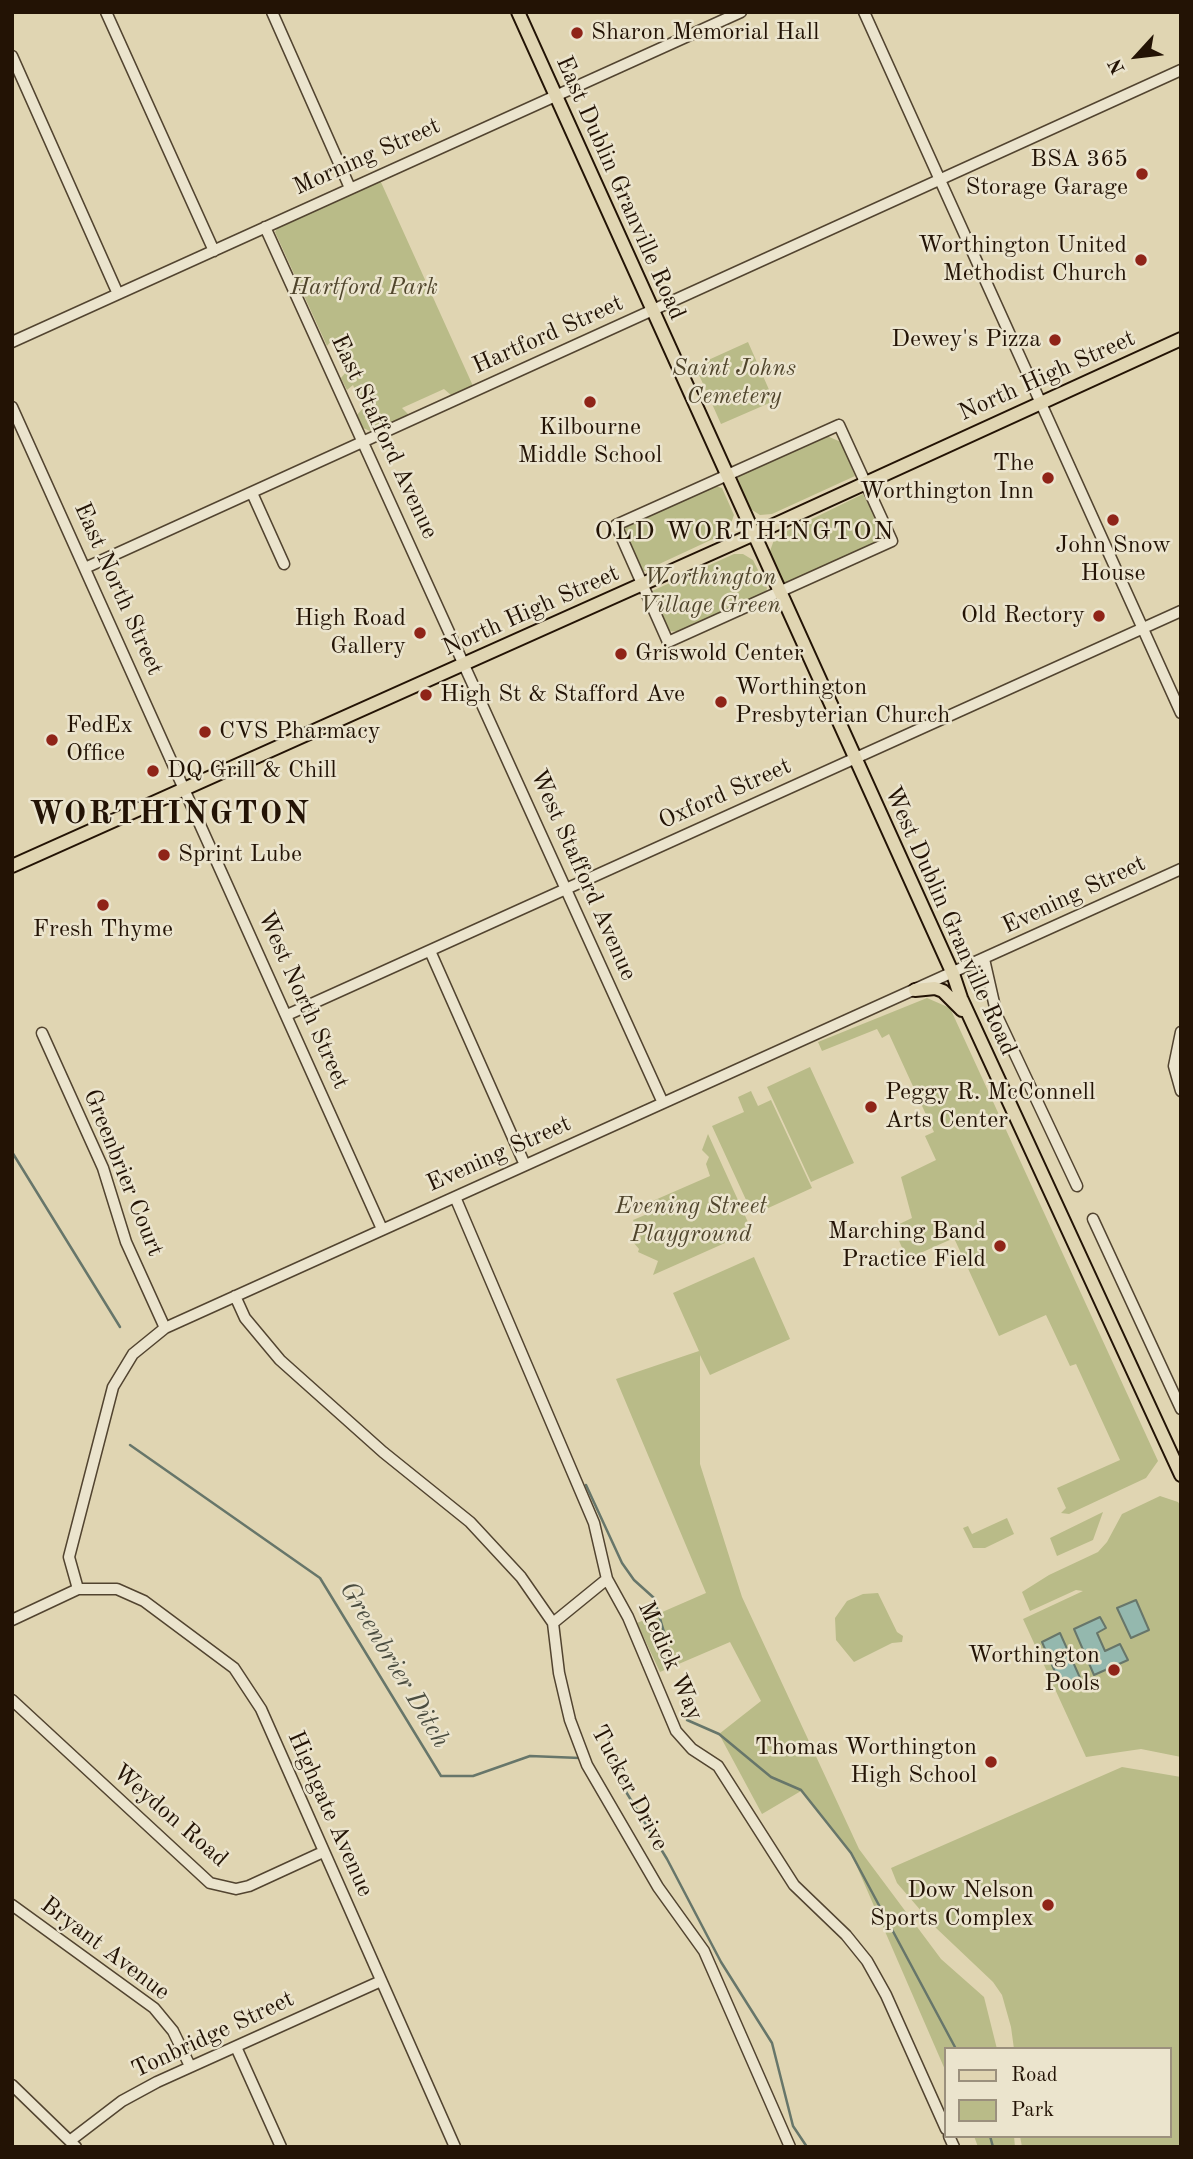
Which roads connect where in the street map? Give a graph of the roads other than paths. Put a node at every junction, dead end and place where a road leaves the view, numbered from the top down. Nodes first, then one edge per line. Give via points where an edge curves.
1 (106, 12) edge
2 (272, 12) edge
3 (518, 12) edge
4 (740, 12) edge
5 (864, 12) edge
6 (12, 56) edge
7 (1181, 70) edge
8 (555, 96) junction
9 (939, 180) junction
10 (350, 188) junction
11 (265, 227) junction
12 (214, 251) junction
13 (118, 294) junction
14 (652, 311) junction
15 (1181, 339) edge
16 (12, 342) edge
17 (1040, 403) junction
18 (12, 407) edge
19 (362, 442) junction
20 (726, 476) junction
21 (865, 482) junction
22 (252, 493) junction
23 (752, 535) junction
24 (284, 564) dead end
25 (86, 568) junction
26 (642, 584) junction
27 (778, 592) junction
28 (1181, 611) edge
29 (1142, 628) junction
30 (464, 664) junction
31 (1181, 713) edge
32 (855, 759) junction
33 (185, 790) junction
34 (12, 866) edge
35 (1181, 869) edge
36 (567, 889) junction
37 (430, 951) junction
38 (984, 960) junction
39 (953, 974) junction
40 (915, 990) junction
41 (287, 1015) junction
42 (970, 1018) junction
43 (42, 1032) dead end
44 (1180, 1034) edge
45 (1181, 1091) edge
46 (663, 1103) junction
47 (525, 1165) junction
48 (1077, 1186) dead end
49 (455, 1197) junction
50 (1093, 1219) dead end
51 (383, 1229) junction
52 (235, 1296) junction
53 (165, 1328) junction
54 (1181, 1409) edge
55 (1181, 1475) edge
56 (607, 1579) junction
57 (78, 1589) junction
58 (12, 1620) edge
59 (553, 1623) junction
60 (12, 1700) edge
61 (323, 1852) junction
62 (12, 1905) edge
63 (381, 1982) junction
64 (236, 2047) junction
65 (190, 2066) junction
66 (12, 2085) edge
67 (944, 2125) edge
68 (74, 2143) edge
69 (281, 2147) edge
70 (455, 2147) edge
71 (790, 2147) edge

1 - 12 street
2 - 10 street
3 - 8 main road, East Dublin Granville Road
4 - 8 street, Morning Street
5 - 9 street
6 - 13 street
7 - 9 street, Hartford Street
8 - 10 street, Morning Street
8 - 14 main road, East Dublin Granville Road
9 - 14 street, Hartford Street
9 - 17 street
10 - 11 street, Morning Street
11 - 12 street, Morning Street
11 - 19 street, East Stafford Avenue
12 - 13 street, Morning Street
13 - 16 street, Morning Street
14 - 19 street, Hartford Street
14 - 20 main road, East Dublin Granville Road
15 - 17 main road, North High Street
17 - 21 main road, North High Street
17 - 29 street
18 - 25 street, East North Street
19 - 22 street, Hartford Street
19 - 30 street, East Stafford Avenue
20 - 21 street via 839,425
20 - 23 main road, East Dublin Granville Road
20 - 26 street via 616,525
21 - 23 main road, North High Street
21 - 27 street via 892,541
22 - 24 street
22 - 25 street, Hartford Street
23 - 26 main road, North High Street
23 - 27 main road, West Dublin Granville Road
25 - 33 street, East North Street
26 - 27 street via 668,642
26 - 30 main road, North High Street
27 - 32 main road, West Dublin Granville Road
28 - 29 street, Oxford Street
29 - 31 street
29 - 32 street, Oxford Street
30 - 33 main road, North High Street
30 - 36 street, West Stafford Avenue
32 - 36 street, Oxford Street
32 - 39 main road, West Dublin Granville Road
33 - 34 main road, North High Street
33 - 41 street, West North Street
35 - 38 street, Evening Street
36 - 37 street, Oxford Street
36 - 46 street, West Stafford Avenue
37 - 41 street, Oxford Street
37 - 47 street
38 - 39 street, Evening Street
38 - 48 street via 997,1016
39 - 40 street, Evening Street
39 - 42 main road, West Dublin Granville Road
40 - 42 main road via 943,991
40 - 46 street, Evening Street
41 - 51 street, West North Street
42 - 55 main road, West Dublin Granville Road
43 - 53 street, Greenbrier Court via 103,1168 126,1242
44 - 45 street via 1174,1066
46 - 47 street, Evening Street
47 - 49 street, Evening Street
49 - 51 street, Evening Street
49 - 56 street, Medick Way via 594,1523
50 - 54 street
51 - 52 street, Evening Street
52 - 53 street, Evening Street
52 - 59 street, Tucker Drive via 252,1327 280,1360 470,1522 521,1577
53 - 57 street, Evening Street via 133,1354 113,1387 69,1557
56 - 59 street
56 - 67 street, Medick Way via 676,1731 692,1749 718,1766 794,1885 867,1961
57 - 58 street
57 - 61 street, Highgate Avenue via 99,1587 130,1593 234,1668 255,1696
59 - 71 street, Tucker Drive via 570,1720 587,1765 658,1887 704,1951
60 - 61 street, Weydon Road via 210,1883 236,1889 249,1886
61 - 63 street, Highgate Avenue
62 - 65 street, Bryant Avenue via 154,2008 173,2031
63 - 64 street, Tonbridge Street
63 - 70 street, Highgate Avenue
64 - 65 street, Tonbridge Street
64 - 69 street
65 - 68 street, Tonbridge Street via 122,2101
66 - 68 street

